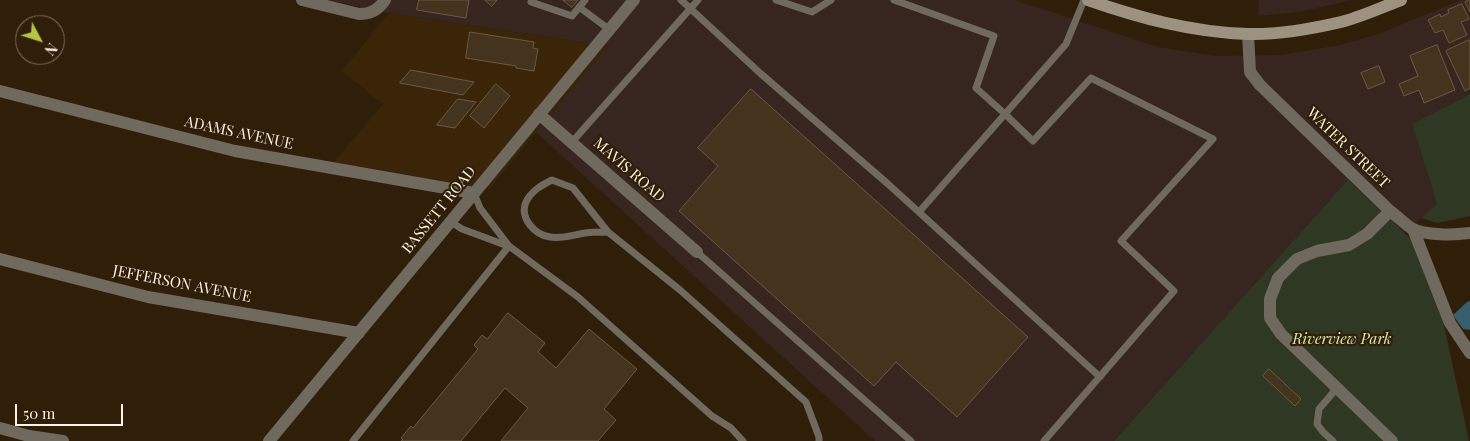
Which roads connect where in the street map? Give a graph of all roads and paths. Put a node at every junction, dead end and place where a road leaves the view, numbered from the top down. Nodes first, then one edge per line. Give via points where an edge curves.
1 (302, 0) edge
2 (385, 0) edge
3 (585, 0) edge
4 (634, 0) edge
5 (681, 0) edge
6 (698, 0) edge
7 (776, 0) edge
8 (831, 0) edge
9 (894, 0) edge
10 (1086, 0) edge
11 (1402, 0) edge
12 (532, 1) edge
13 (579, 7) junction
14 (691, 9) junction
15 (610, 30) junction
16 (1248, 34) junction
17 (0, 91) edge
18 (539, 114) junction
19 (1004, 114) junction
20 (572, 142) junction
21 (474, 193) junction
22 (1390, 211) junction
23 (919, 212) junction
24 (450, 222) junction
25 (1413, 229) junction
26 (608, 232) junction
27 (1470, 233) edge
28 (509, 246) junction
29 (697, 252) joint
30 (0, 259) edge
31 (359, 333) junction
32 (1470, 353) edge
33 (1100, 377) junction
34 (1337, 388) junction
35 (0, 428) edge
36 (63, 441) edge
37 (270, 441) edge
38 (353, 441) edge
39 (743, 441) edge
40 (819, 441) edge
41 (911, 441) edge
42 (1044, 441) edge
43 (1333, 441) edge
44 (1392, 441) edge

1 - 2 street via 359,14 377,10
3 - 13 lane
4 - 15 street, BASSETT ROAD
5 - 14 lane
6 - 14 lane
7 - 8 lane via 812,12
9 - 19 lane via 994,36 976,88
10 - 16 main road via 1163,23
10 - 19 lane via 1066,44
11 - 16 main road via 1343,22 1296,31
12 - 13 lane via 572,16
13 - 15 lane
14 - 20 lane
14 - 23 lane
15 - 18 street, BASSETT ROAD
16 - 22 street, WATER STREET via 1250,72 1260,85
17 - 21 street, ADAMS AVENUE via 235,151
18 - 20 street, MAVIS ROAD
18 - 21 street, BASSETT ROAD
19 - 23 lane
19 - 33 lane via 1033,141 1090,78 1213,139 1121,241 1174,291
20 - 29 street, MAVIS ROAD
21 - 24 street, BASSETT ROAD
21 - 28 lane via 480,208
22 - 25 street, WATER STREET
22 - 34 street via 1367,234 1349,246 1317,251 1297,259 1278,278 1270,299 1270,318 1281,334
23 - 33 lane
24 - 28 lane
24 - 31 street, BASSETT ROAD
25 - 27 street, WATER STREET via 1437,234
25 - 32 street via 1450,323
26 - 26 lane via 573,188 552,180 536,189 526,202 524,213 532,229 544,236 558,238
26 - 40 lane via 680,290 806,402
28 - 38 lane
28 - 39 lane via 578,297
29 - 41 lane
30 - 31 street, JEFFERSON AVENUE via 148,297
31 - 37 street, BASSETT ROAD
33 - 42 lane
34 - 43 lane via 1319,409 1317,424
34 - 44 street
35 - 36 street

